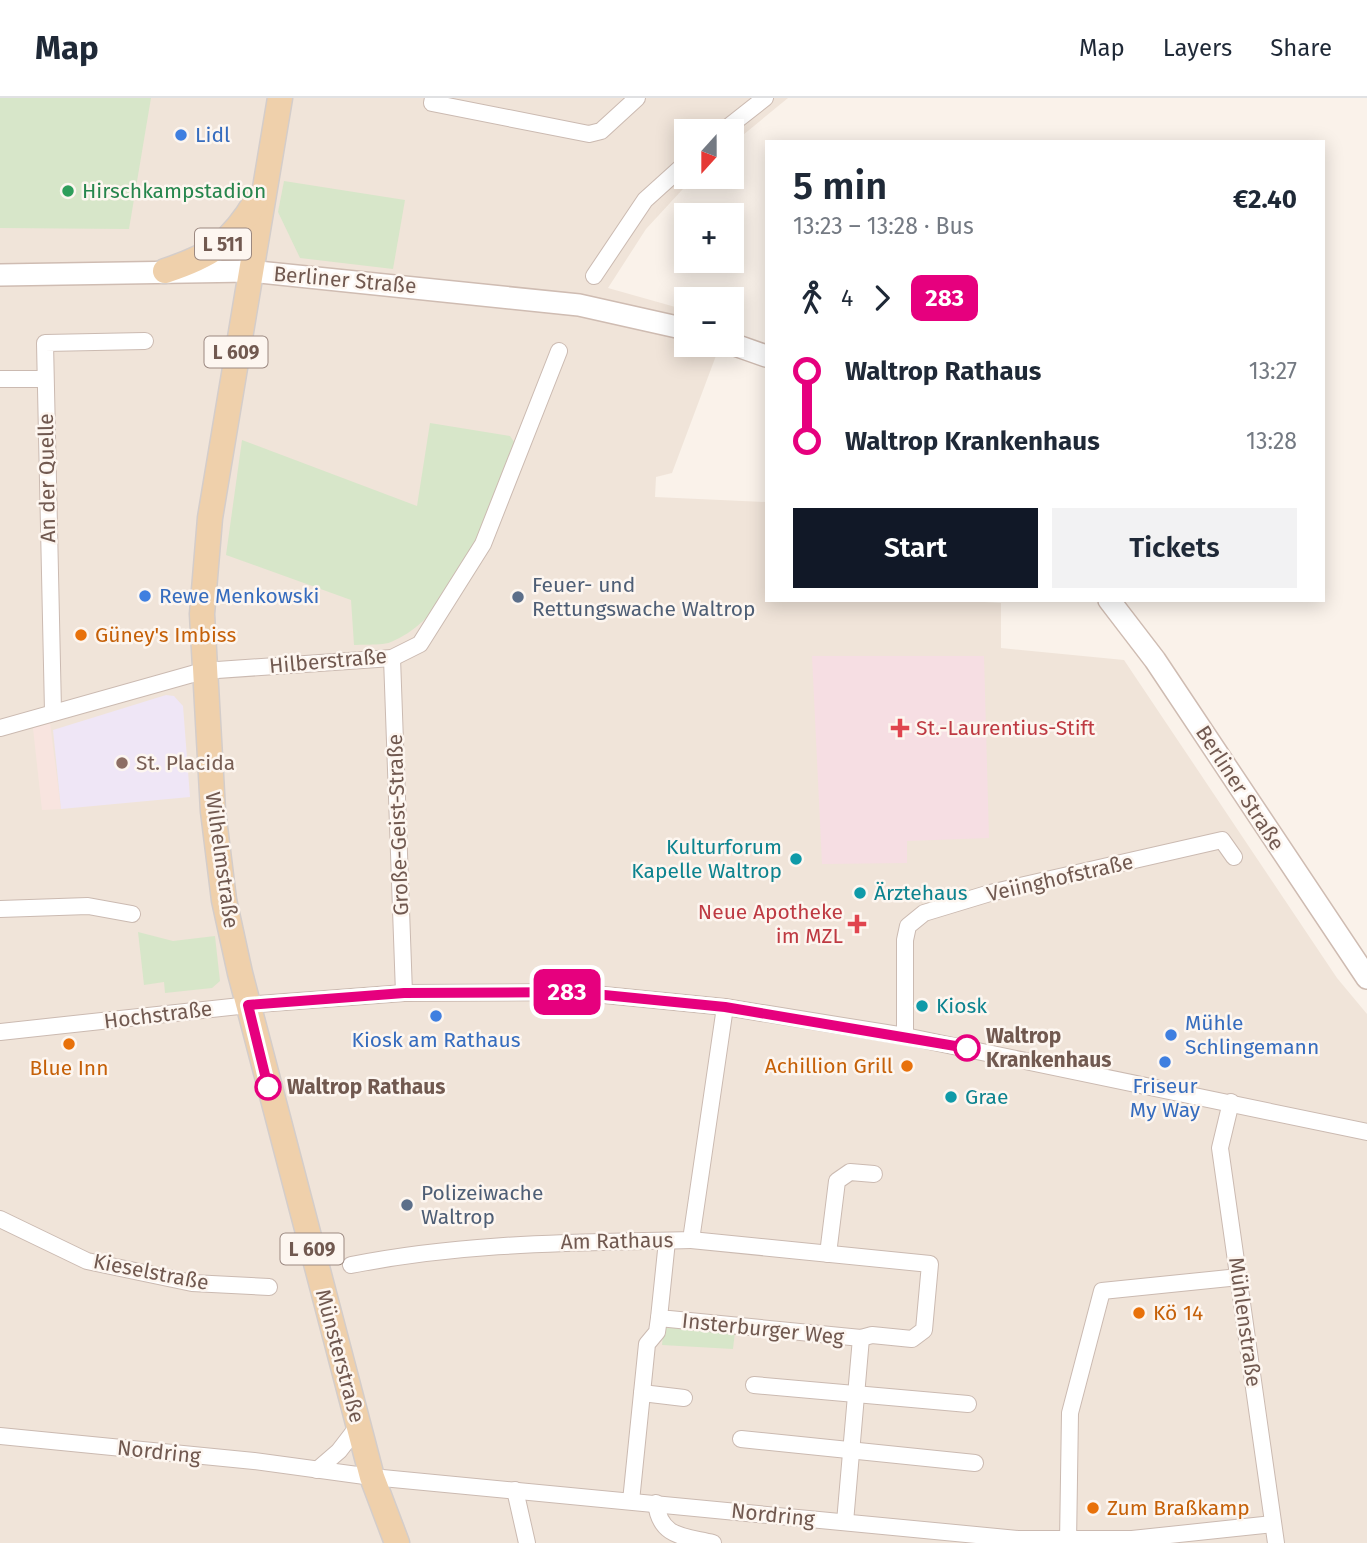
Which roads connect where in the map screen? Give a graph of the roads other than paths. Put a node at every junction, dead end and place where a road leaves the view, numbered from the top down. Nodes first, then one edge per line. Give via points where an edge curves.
1 (280, 98) edge
2 (433, 98) edge
3 (637, 98) edge
4 (765, 98) edge
5 (738, 119) edge
6 (674, 174) edge
7 (262, 191) junction
8 (165, 271) junction
9 (249, 271) junction
10 (0, 275) edge
11 (594, 276) dead end
12 (674, 326) edge
13 (145, 341) dead end
14 (744, 348) edge
15 (559, 351) dead end
16 (765, 356) edge
17 (0, 379) edge
18 (45, 379) junction
19 (1111, 602) edge
20 (392, 658) junction
21 (203, 671) junction
22 (53, 711) junction
23 (0, 728) edge
24 (1234, 858) dead end
25 (0, 909) edge
26 (132, 914) dead end
27 (1367, 978) edge
28 (404, 993) junction
29 (248, 1005) junction
30 (725, 1007) junction
31 (0, 1032) edge
32 (905, 1036) junction
33 (1231, 1102) junction
34 (1367, 1132) edge
35 (874, 1174) dead end
36 (0, 1219) edge
37 (691, 1240) junction
38 (667, 1241) junction
39 (828, 1254) junction
40 (351, 1265) dead end
41 (1239, 1277) junction
42 (269, 1287) dead end
43 (659, 1318) junction
44 (861, 1338) junction
45 (754, 1385) dead end
46 (642, 1393) junction
47 (854, 1395) junction
48 (684, 1398) dead end
49 (968, 1405) dead end
50 (359, 1425) junction
51 (0, 1436) edge
52 (741, 1439) dead end
53 (852, 1450) junction
54 (975, 1463) dead end
55 (317, 1470) junction
56 (372, 1477) junction
57 (515, 1490) junction
58 (631, 1501) junction
59 (656, 1503) junction
60 (845, 1522) junction
61 (1273, 1524) junction
62 (889, 1535) edge
63 (1068, 1542) edge
64 (397, 1543) edge
65 (527, 1543) edge
66 (713, 1543) edge
67 (1276, 1543) edge

1 - 7 main road, L 609
2 - 3 street via 432,103 589,134 601,131
4 - 5 street
6 - 11 street via 645,200
7 - 8 main road, L 511 via 243,223 220,247 199,260
7 - 9 main road, L 609
8 - 9 main road, Berliner Straße / L 511
8 - 10 main road, Berliner Straße / L 511
9 - 12 main road, Berliner Straße / L 511 via 579,305
9 - 21 main road, L 609 via 210,517 202,614
13 - 18 street, An der Quelle via 45,343
14 - 16 main road
15 - 20 street, Hilberstraße via 483,544 420,644
17 - 18 street
18 - 22 street, An der Quelle
19 - 27 main road, Berliner Straße via 1155,660
20 - 21 street, Hilberstraße
20 - 28 street, Große-Geist-Straße
21 - 22 street, Hilberstraße
21 - 29 main road, Wilhelmstraße / L 609 via 219,859
22 - 23 street, Hilberstraße
24 - 32 street, Veiinghofstraße via 1222,840 924,913 908,926 905,940
25 - 26 street via 88,906
28 - 29 street, Hochstraße
28 - 30 street, Hochstraße via 574,992
29 - 31 street, Hochstraße
29 - 50 main road, Münsterstraße / L 609
30 - 32 street, Hochstraße
30 - 37 street, Am Rathaus
32 - 33 street, Hochstraße
33 - 34 street, Hochstraße
33 - 41 street, Mühlenstraße via 1220,1148
35 - 39 street via 850,1172 837,1181
36 - 42 street, Kieselstraße via 87,1261 192,1283
37 - 38 street, Am Rathaus
37 - 39 street
38 - 40 street, Am Rathaus via 484,1245
38 - 43 street, Insterburger Weg
39 - 44 street, Insterburger Weg via 930,1264 924,1330 912,1339
41 - 61 street, Mühlenstraße
41 - 63 street via 1102,1291 1070,1413
43 - 44 street, Insterburger Weg
43 - 46 street via 657,1332 647,1344
44 - 47 street
45 - 47 street
46 - 48 street
46 - 58 street
47 - 49 street
47 - 53 street
50 - 55 street
50 - 56 main road, Münsterstraße / L 609
51 - 55 street, Nordring
52 - 53 street
53 - 54 street
53 - 60 street
55 - 56 street, Nordring
56 - 57 street, Nordring
56 - 64 main road, Münsterstraße / L 609
57 - 58 street, Nordring
57 - 65 street
58 - 59 street, Nordring
59 - 60 street, Nordring
59 - 66 street, Nordring via 657,1518 667,1530
60 - 62 street, Nordring
61 - 63 street, Nordring
61 - 67 street, Mühlenstraße
62 - 63 street, Nordring

